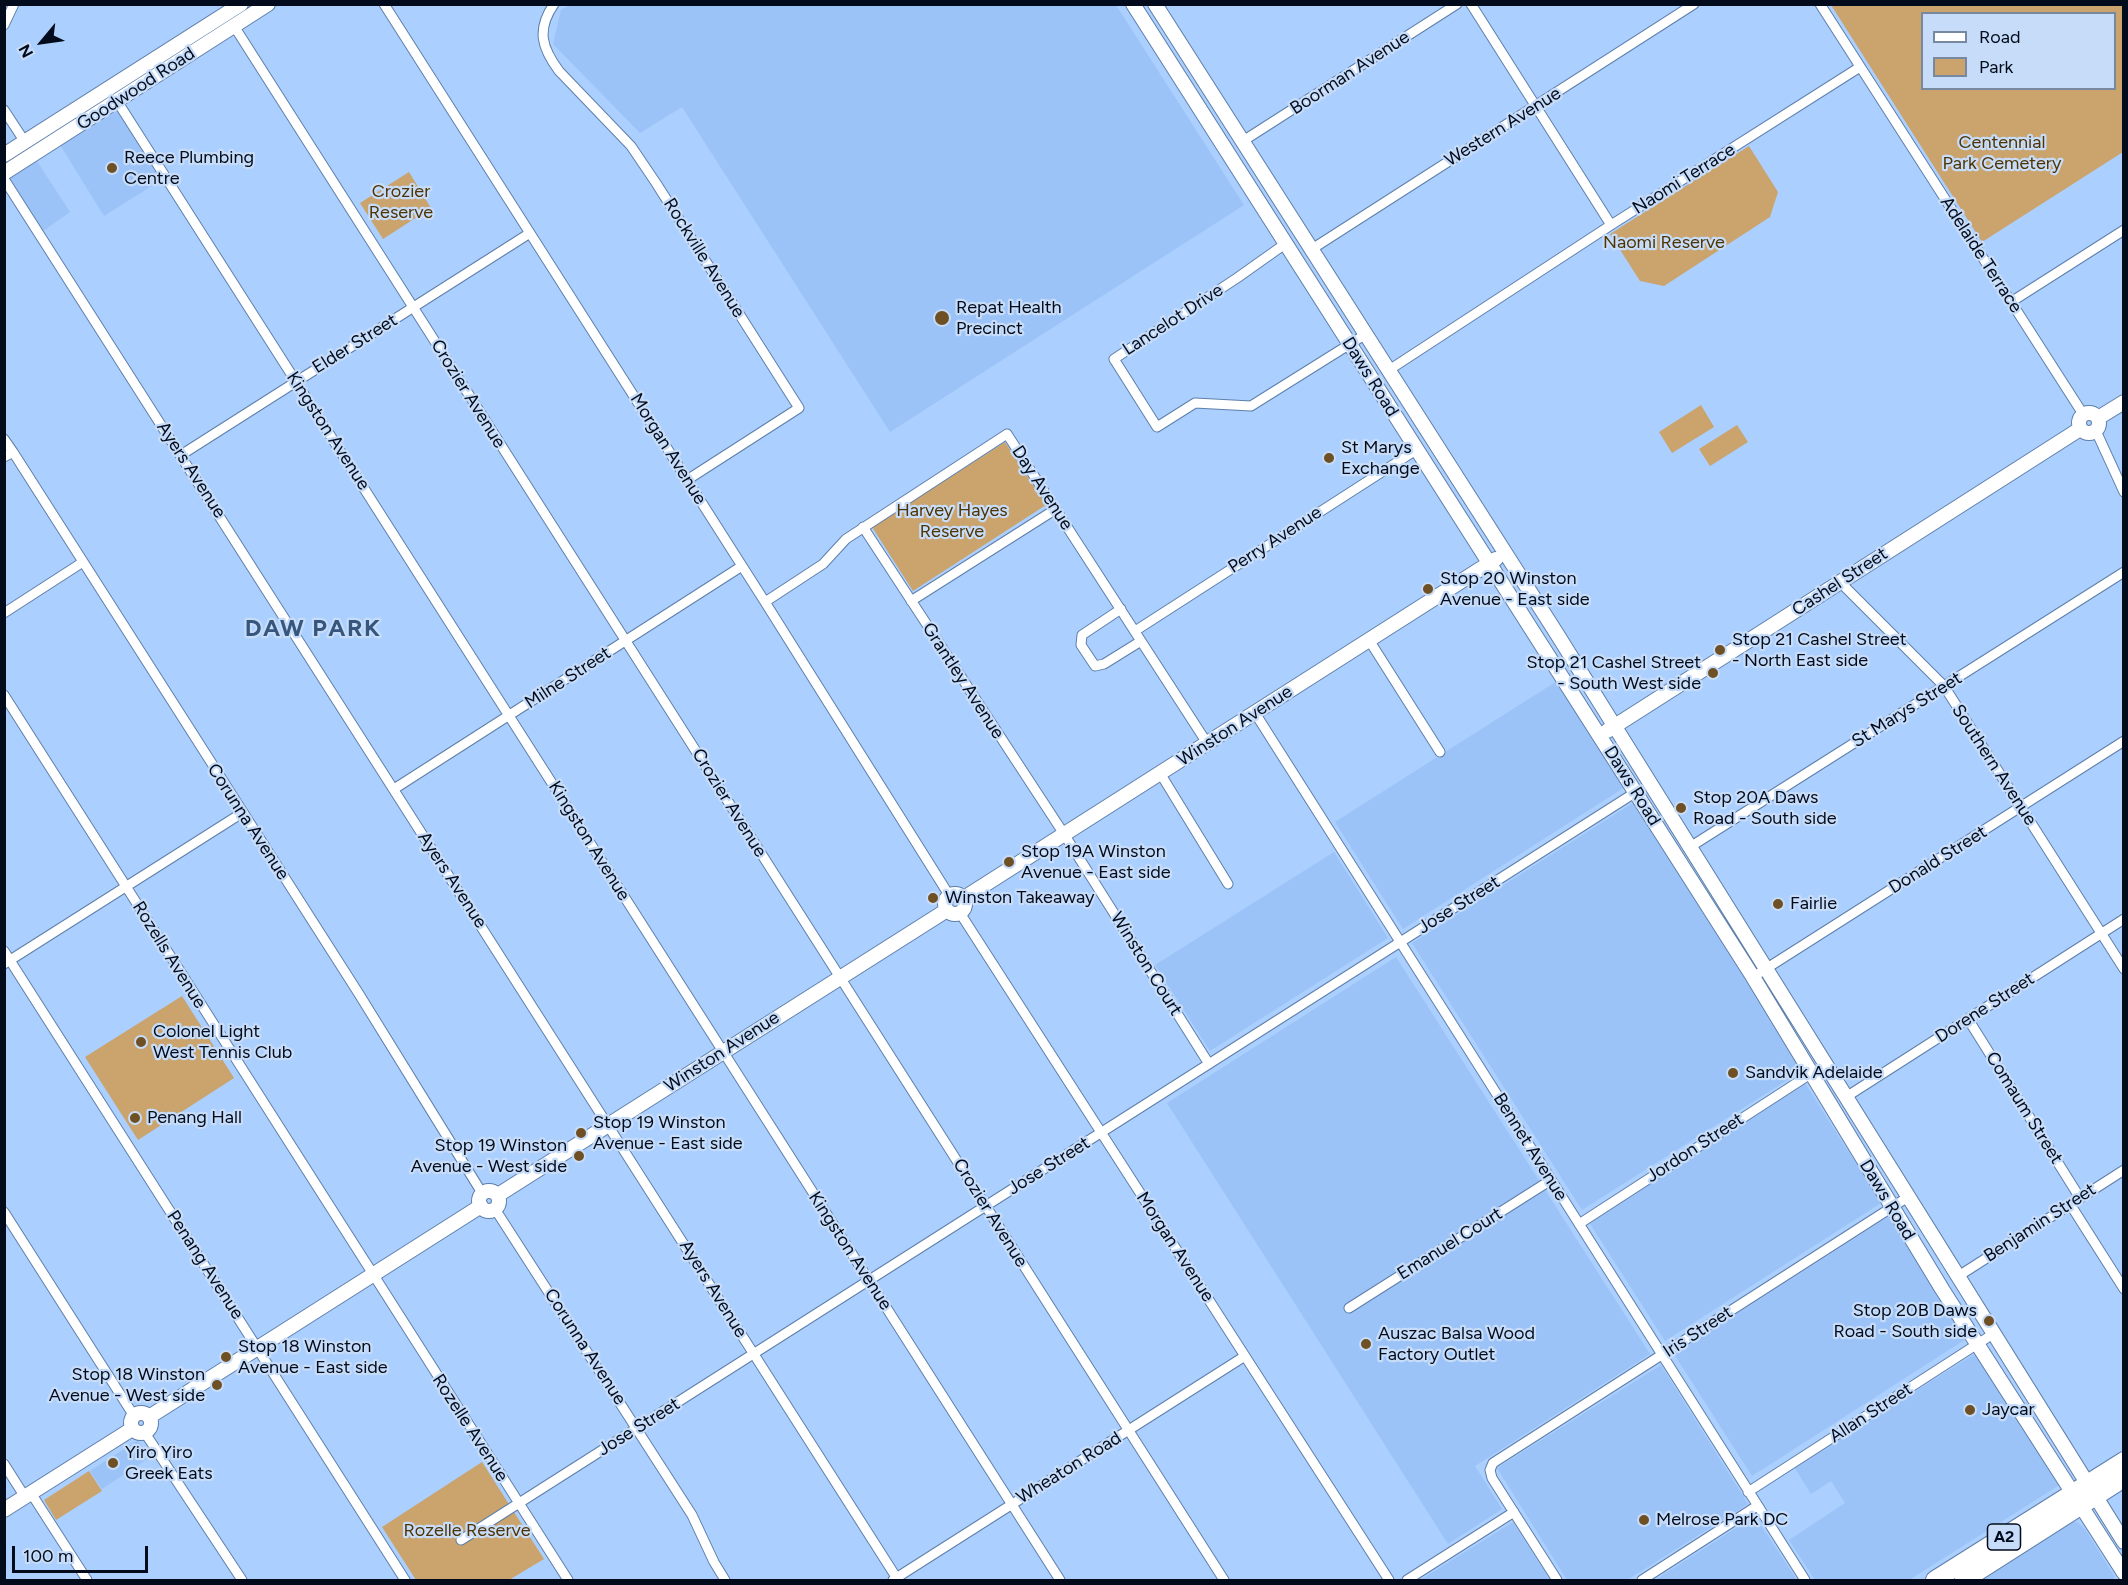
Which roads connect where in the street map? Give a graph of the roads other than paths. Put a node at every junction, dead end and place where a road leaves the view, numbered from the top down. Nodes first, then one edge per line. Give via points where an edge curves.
1 (14, 4) edge
2 (241, 4) edge
3 (268, 4) edge
4 (384, 4) edge
5 (554, 4) edge
6 (1155, 4) edge
7 (1456, 4) edge
8 (1471, 4) edge
9 (1694, 4) edge
10 (1820, 4) edge
11 (1137, 7) edge
12 (4, 25) edge
13 (234, 26) junction
14 (1860, 67) junction
15 (122, 80) junction
16 (96, 97) junction
17 (117, 101) junction
18 (1536, 107) junction
19 (4, 110) edge
20 (1213, 132) junction
21 (1243, 141) junction
22 (26, 142) junction
23 (4, 155) edge
24 (4, 173) edge
25 (1243, 178) junction
26 (4, 179) edge
27 (1611, 225) junction
28 (2124, 230) edge
29 (530, 233) junction
30 (1285, 244) junction
31 (1312, 249) junction
32 (2011, 302) junction
33 (413, 308) junction
34 (1366, 334) junction
35 (1349, 344) junction
36 (1389, 370) junction
37 (296, 382) junction
38 (2124, 402) edge
39 (2083, 414) junction
40 (2097, 425) junction
41 (2080, 429) junction
42 (4, 439) edge
43 (1416, 450) junction
44 (9, 454) edge
45 (182, 455) junction
46 (687, 480) junction
47 (2124, 492) edge
48 (1056, 509) junction
49 (863, 527) junction
50 (1505, 553) junction
51 (83, 562) junction
52 (1488, 564) junction
53 (742, 566) junction
54 (2124, 572) edge
55 (1840, 582) junction
56 (911, 601) junction
57 (765, 602) junction
58 (1121, 609) junction
59 (4, 613) edge
60 (1135, 631) junction
61 (1369, 640) junction
62 (626, 641) junction
63 (1141, 641) junction
64 (1944, 686) junction
65 (4, 695) edge
66 (1255, 712) junction
67 (509, 715) junction
68 (1614, 726) junction
69 (1600, 735) junction
70 (2124, 741) edge
71 (1207, 743) junction
72 (1440, 752) dead end
73 (1160, 773) junction
74 (394, 789) junction
75 (1636, 792) junction
76 (2021, 807) junction
77 (242, 813) junction
78 (1064, 834) junction
79 (1690, 847) junction
80 (1228, 884) dead end
81 (126, 886) junction
82 (949, 895) junction
83 (964, 898) junction
84 (953, 911) junction
85 (2124, 919) edge
86 (2102, 933) junction
87 (1401, 942) junction
88 (4, 951) edge
89 (7, 962) edge
90 (1766, 969) junction
91 (2124, 969) edge
92 (840, 977) junction
93 (1753, 977) junction
94 (1968, 1019) junction
95 (723, 1052) junction
96 (1209, 1064) junction
97 (1812, 1073) junction
98 (1846, 1097) junction
99 (609, 1125) junction
100 (1101, 1133) junction
101 (2124, 1170) edge
102 (1551, 1180) junction
103 (1908, 1197) junction
104 (2080, 1198) junction
105 (486, 1203) junction
106 (2070, 1204) junction
107 (986, 1206) junction
108 (1892, 1207) junction
109 (4, 1212) edge
110 (1579, 1224) junction
111 (372, 1275) junction
112 (1957, 1276) junction
113 (869, 1281) junction
114 (2124, 1289) edge
115 (1349, 1308) dead end
116 (1993, 1334) junction
117 (1977, 1344) junction
118 (259, 1348) junction
119 (754, 1354) junction
120 (1662, 1355) junction
121 (1245, 1356) junction
122 (137, 1426) junction
123 (637, 1428) junction
124 (1128, 1431) junction
125 (2069, 1456) junction
126 (2124, 1461) edge
127 (4, 1464) edge
128 (2102, 1474) junction
129 (2124, 1478) edge
130 (1748, 1492) junction
131 (28, 1495) junction
132 (2083, 1495) junction
133 (519, 1504) junction
134 (1012, 1505) junction
135 (1757, 1506) junction
136 (4, 1510) edge
137 (1514, 1512) junction
138 (2062, 1517) junction
139 (2100, 1537) junction
140 (461, 1540) dead end
141 (2124, 1542) edge
142 (2124, 1573) edge
143 (402, 1580) edge
144 (896, 1580) edge
145 (87, 1581) edge
146 (242, 1581) edge
147 (568, 1581) edge
148 (725, 1581) edge
149 (1060, 1581) edge
150 (1224, 1581) edge
151 (1389, 1581) edge
152 (1407, 1581) edge
153 (1557, 1581) edge
154 (1642, 1581) edge
155 (1805, 1581) edge
156 (1935, 1581) edge
157 (1964, 1581) edge

1 - 12 street
2 - 15 main road, Goodwood Road
3 - 13 main road, Goodwood Road
4 - 29 street, Morgan Avenue
5 - 46 street, Rockville Avenue via 543,26 549,57 631,146 800,408
6 - 21 main road, Daws Road
7 - 21 street, Boorman Avenue
8 - 18 street
9 - 18 street, Western Avenue
10 - 14 street, Adelaide Terrace
11 - 20 main road, Daws Road
13 - 17 main road, Goodwood Road
13 - 33 street, Crozier Avenue
14 - 27 street, Naomi Terrace
14 - 32 street, Adelaide Terrace
15 - 16 main road, Goodwood Road
15 - 17 main road
16 - 17 main road
16 - 22 main road, Goodwood Road
17 - 24 main road, Goodwood Road
17 - 37 street, Kingston Avenue
18 - 27 street
18 - 31 street, Western Avenue
19 - 22 street
20 - 21 main road
20 - 25 main road, Daws Road
21 - 25 main road
21 - 31 main road, Daws Road
22 - 23 main road, Goodwood Road
25 - 30 main road, Daws Road
26 - 45 street, Ayers Avenue
27 - 36 street, Naomi Terrace
28 - 32 street
29 - 33 street, Elder Street
29 - 46 street, Morgan Avenue
30 - 35 main road, Daws Road
30 - 35 street, Lancelot Drive via 1114,359 1157,427 1195,403 1251,406
31 - 34 main road, Daws Road
32 - 39 street, Adelaide Terrace
33 - 37 street, Elder Street
33 - 62 street, Crozier Avenue
34 - 35 street, Lancelot Drive
34 - 36 main road, Daws Road
35 - 43 main road, Daws Road
36 - 50 main road, Daws Road
37 - 45 street, Elder Street
37 - 67 street, Kingston Avenue
38 - 40 main road
39 - 40 main road via 2093,413
39 - 41 main road
40 - 41 main road via 2091,434
40 - 47 street
41 - 55 main road, Cashel Street
42 - 44 street, Corunna Avenue
43 - 52 main road, Daws Road
43 - 60 street, Perry Avenue
44 - 51 street, Corunna Avenue
45 - 74 street, Ayers Avenue
46 - 53 street, Morgan Avenue
48 - 49 street, Day Avenue via 1007,434
48 - 56 street
48 - 58 street, Day Avenue
49 - 56 street, Grantley Avenue
49 - 57 street, Day Avenue via 823,564
50 - 52 main road, Winston Avenue
50 - 68 main road, Daws Road
51 - 59 street
51 - 77 street, Corunna Avenue
52 - 61 main road, Winston Avenue
52 - 69 main road, Daws Road
53 - 57 street, Morgan Avenue
53 - 62 street, Milne Street
54 - 64 street, St Marys Street
55 - 64 street, Southern Avenue
55 - 68 main road, Cashel Street
56 - 78 street, Grantley Avenue
57 - 82 street, Morgan Avenue
58 - 60 street, Day Avenue
58 - 63 street via 1082,635 1081,645 1095,666
60 - 63 street, Day Avenue
61 - 66 main road, Winston Avenue
61 - 72 street
62 - 67 street, Milne Street
62 - 92 street, Crozier Avenue
63 - 71 street, Day Avenue
64 - 76 street, Southern Avenue
64 - 79 street, St Marys Street
65 - 81 street, Rozells Avenue
66 - 71 main road, Winston Avenue
66 - 87 street, Bennet Avenue
67 - 74 street, Milne Street
67 - 95 street, Kingston Avenue
68 - 69 main road, Cashel Street
68 - 79 main road, Daws Road
69 - 75 main road, Daws Road
70 - 76 street, Donald Street
71 - 73 main road, Winston Avenue
73 - 78 main road, Winston Avenue
73 - 80 street
74 - 99 street, Ayers Avenue
75 - 87 street, Jose Street
75 - 93 main road, Daws Road
76 - 86 street, Southern Avenue
76 - 90 street, Donald Street
77 - 81 street
77 - 105 street, Corunna Avenue via 359,994
78 - 83 main road, Winston Avenue
78 - 96 street, Winston Court
79 - 90 main road, Daws Road
81 - 89 street
81 - 111 street, Rozells Avenue
82 - 83 main road via 956,893
82 - 84 main road via 945,902
83 - 84 main road via 966,905
84 - 92 main road, Winston Avenue
84 - 100 street, Morgan Avenue
85 - 86 street, Dorene Street
86 - 91 street, Southern Avenue
86 - 94 street, Dorene Street
87 - 96 street, Jose Street
87 - 102 street, Bennet Avenue
88 - 89 street, Penang Avenue
89 - 118 street, Penang Avenue
90 - 93 street, Donald Street
90 - 98 main road, Daws Road
92 - 95 main road, Winston Avenue
92 - 107 street, Crozier Avenue
93 - 97 main road, Daws Road
94 - 98 street, Dorene Street
94 - 104 street, Comaum Street
95 - 99 main road, Winston Avenue
95 - 113 street, Kingston Avenue
96 - 100 street, Jose Street
97 - 108 main road, Daws Road
97 - 110 street, Jordon Street
98 - 103 main road, Daws Road
99 - 105 main road, Winston Avenue via 498,1195 499,1203
99 - 119 street, Ayers Avenue
100 - 107 street, Jose Street
100 - 121 street, Morgan Avenue
101 - 104 street, Benjamin Street
102 - 110 street, Bennet Avenue
102 - 115 street, Emanuel Court
103 - 108 street, Iris Street
103 - 112 main road, Daws Road
104 - 106 street, Benjamin Street
105 - 111 main road
105 - 123 street, Corunna Avenue
106 - 112 street, Benjamin Street
106 - 114 street
107 - 113 street, Jose Street
107 - 124 street, Crozier Avenue
108 - 117 main road, Daws Road
108 - 120 street, Iris Street
109 - 122 street
110 - 120 street, Bennet Avenue
111 - 118 main road
111 - 133 street, Rozelle Avenue
112 - 116 main road, Daws Road
113 - 119 street, Jose Street
113 - 134 street, Kingston Avenue
116 - 117 street, Allan Street
116 - 125 main road, Daws Road
117 - 130 street, Allan Street
117 - 132 main road, Daws Road
118 - 122 main road via 149,1417 151,1424
118 - 143 street, Penang Avenue
119 - 123 street, Jose Street
119 - 144 street, Ayers Avenue
120 - 130 street, Bennet Avenue
120 - 137 street, Iris Street via 1493,1463 1492,1478
121 - 124 street, Wheaton Road
121 - 151 street, Morgan Avenue
122 - 131 main road
122 - 146 street
123 - 133 street, Jose Street
123 - 148 street, Corunna Avenue via 692,1515
124 - 134 street, Wheaton Road
124 - 150 street, Crozier Avenue
125 - 128 main road via 2084,1470
125 - 132 main road, Daws Road
126 - 128 highway, A2
127 - 131 street
128 - 132 highway, A2
129 - 132 highway, A2
130 - 135 street, Bennet Avenue
131 - 136 main road
131 - 145 street
132 - 138 highway, A2
132 - 139 main road, Daws Road
132 - 141 main road, Daws Road
132 - 156 highway, A2
133 - 140 street, Jose Street
133 - 147 street, Rozelle Avenue
134 - 144 street, Wheaton Road
134 - 149 street, Kingston Avenue
135 - 154 street
135 - 155 street, Bennet Avenue
137 - 152 street
137 - 153 street
138 - 139 main road via 2075,1518
138 - 157 highway, A2
139 - 142 main road, Daws Road

